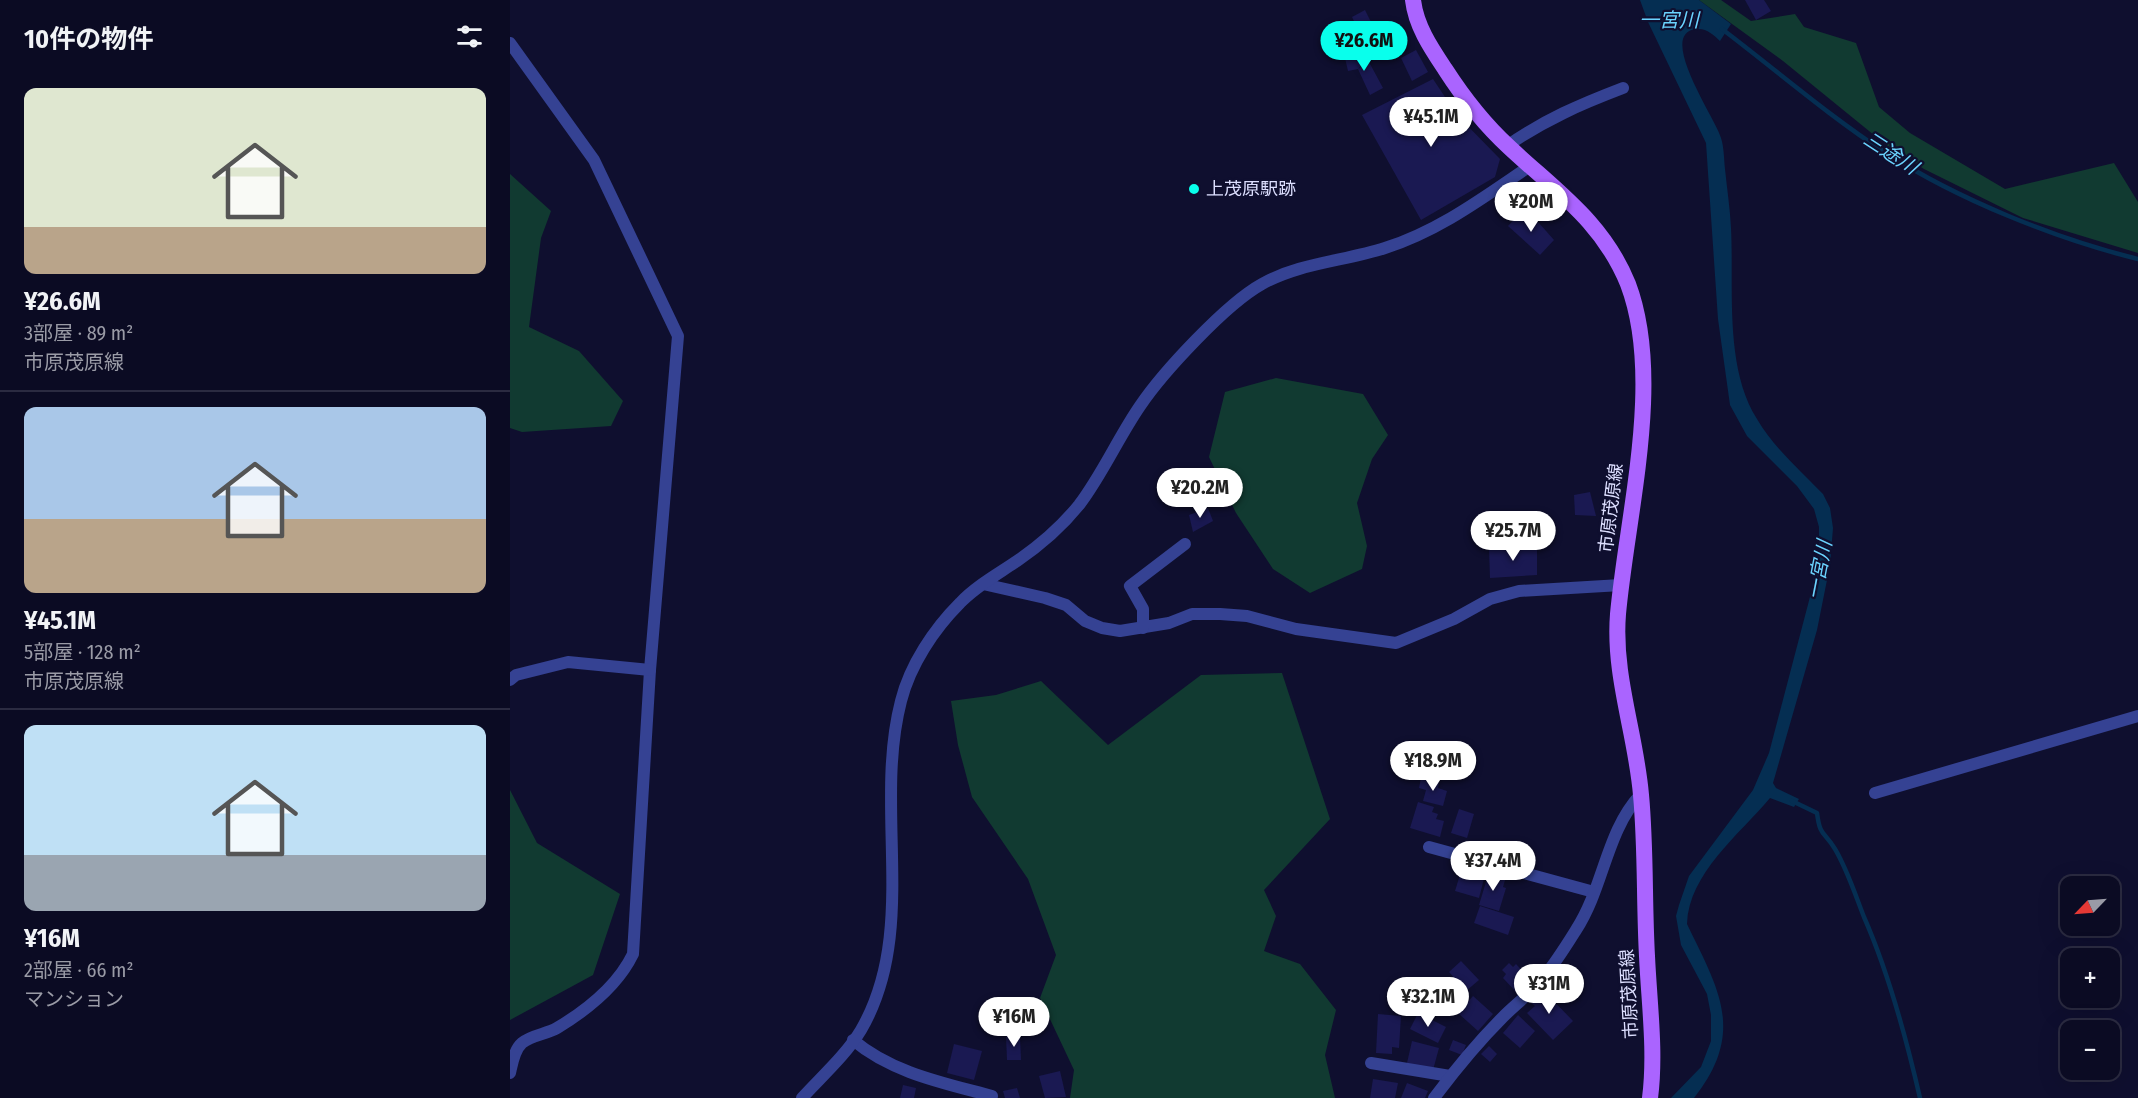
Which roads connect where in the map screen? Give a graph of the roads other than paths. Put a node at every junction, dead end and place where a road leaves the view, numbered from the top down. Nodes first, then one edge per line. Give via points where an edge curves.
1 (1413, 0) edge
2 (510, 43) edge
3 (1623, 88) dead end
4 (1507, 146) junction
5 (1530, 166) junction
6 (1185, 544) dead end
7 (983, 584) junction
8 (1621, 585) junction
9 (1143, 628) junction
10 (650, 670) junction
11 (510, 680) edge
12 (2138, 716) edge
13 (1875, 793) dead end
14 (1641, 794) junction
15 (1429, 847) dead end
16 (1594, 892) junction
17 (853, 1040) junction
18 (512, 1057) edge
19 (1371, 1063) dead end
20 (510, 1073) edge
21 (1450, 1076) junction
22 (1651, 1092) edge
23 (992, 1096) dead end
24 (802, 1098) edge
25 (1434, 1098) edge

1 - 4 main road, 市原茂原線 via 1432,51
2 - 10 street via 594,160 676,329 673,415
3 - 4 street via 1560,113
4 - 5 main road, 市原茂原線
5 - 7 street via 1453,218 1412,239 1286,273 1242,297 1173,363 1141,404 1079,505 1020,559
5 - 8 main road, 市原茂原線 via 1585,214 1604,238 1628,286 1641,333 1644,403
6 - 9 street via 1130,586 1143,609
7 - 9 street via 1066,606 1102,628
7 - 17 street via 960,602 921,653 901,701 891,775 889,956 871,1010
8 - 9 street via 1509,594 1396,643 1220,614 1192,614
8 - 14 main road, 市原茂原線 via 1617,654
10 - 11 street via 568,662
10 - 18 street via 633,954 624,974 600,996 556,1028 522,1043
12 - 13 street
14 - 16 street via 1632,803 1611,844
14 - 22 main road, 市原茂原線
15 - 16 street
16 - 21 street via 1578,927 1542,980
17 - 23 street via 872,1056 917,1075
17 - 24 street
18 - 20 street
19 - 21 street
21 - 25 street

